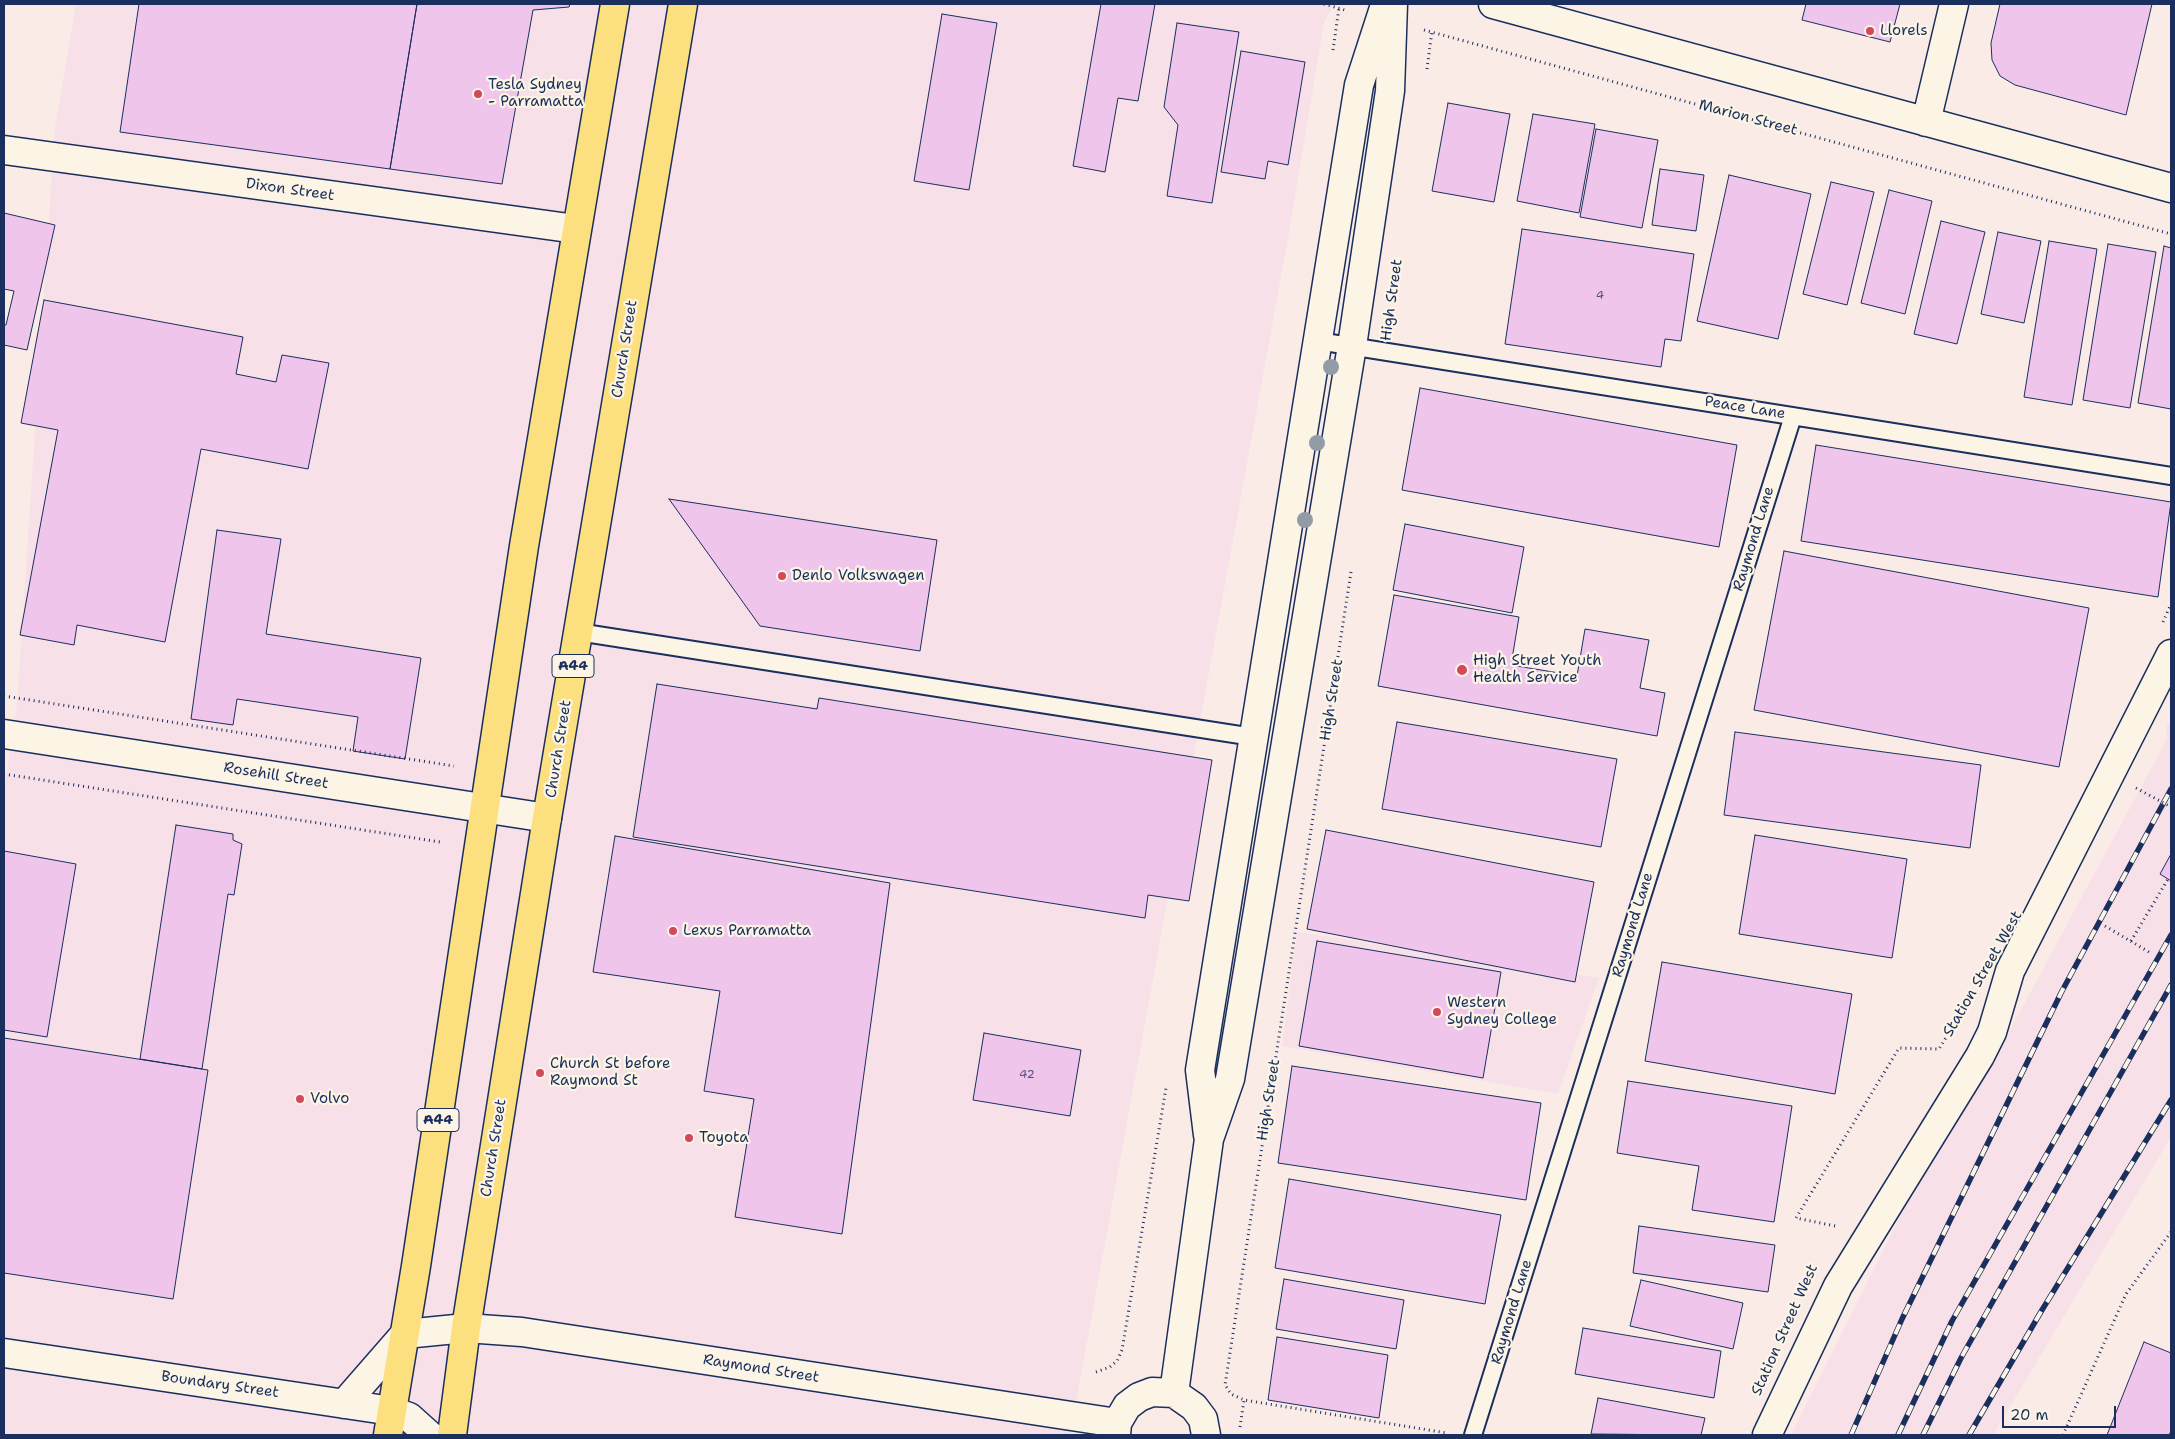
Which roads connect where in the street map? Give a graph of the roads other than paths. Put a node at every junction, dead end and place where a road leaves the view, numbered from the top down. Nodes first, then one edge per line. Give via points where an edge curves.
1 (616, 4) edge
2 (682, 4) edge
3 (1492, 4) edge
4 (1954, 4) edge
5 (1388, 12) edge
6 (1926, 122) junction
7 (4, 150) edge
8 (2171, 188) edge
9 (576, 229) junction
10 (1318, 341) junction
11 (1352, 346) junction
12 (1792, 416) junction
13 (2171, 476) edge
14 (578, 632) junction
15 (2171, 654) edge
16 (1260, 698) junction
17 (1293, 703) junction
18 (4, 734) edge
19 (1254, 738) junction
20 (1247, 778) junction
21 (1280, 784) junction
22 (486, 808) junction
23 (547, 818) junction
24 (1209, 1139) junction
25 (466, 1328) junction
26 (405, 1334) junction
27 (4, 1353) edge
28 (1174, 1393) junction
29 (344, 1404) junction
30 (390, 1423) edge
31 (1116, 1429) edge
32 (429, 1435) edge
33 (452, 1435) edge
34 (1206, 1435) edge
35 (1473, 1435) edge
36 (1767, 1435) edge

1 - 9 highway, A44
2 - 14 highway, Church Street / A44
3 - 6 street
4 - 6 street
5 - 10 street via 1359,85
5 - 11 street via 1390,91
6 - 8 street
7 - 9 street, Dixon Street
9 - 22 highway, A44 via 524,546
10 - 11 lane, Peace Lane
10 - 16 street
11 - 12 lane, Peace Lane
11 - 17 street
12 - 13 lane, Peace Lane
12 - 35 lane, Raymond Lane
14 - 19 lane
14 - 23 highway, Church Street / A44
15 - 36 street, Station Street West via 2010,971 1992,1032 1980,1056 1838,1286
16 - 17 lane
16 - 19 street
17 - 21 street
18 - 22 street, Rosehill Street
19 - 20 street
20 - 21 lane
20 - 24 street via 1200,1070
21 - 24 street via 1230,1079
22 - 23 street, Rosehill Street
22 - 26 highway, A44
23 - 25 highway, Church Street / A44
24 - 28 street
25 - 26 street, Raymond Street
25 - 31 street, Raymond Street via 522,1332
25 - 33 highway, Church Street / A44
26 - 29 street
26 - 30 highway, A44
27 - 29 street, Boundary Street
28 - 31 street via 1152,1392 1138,1398 1127,1406
28 - 34 street via 1194,1406 1203,1419
29 - 30 street, Boundary Street
30 - 32 street, Boundary Street via 409,1417

